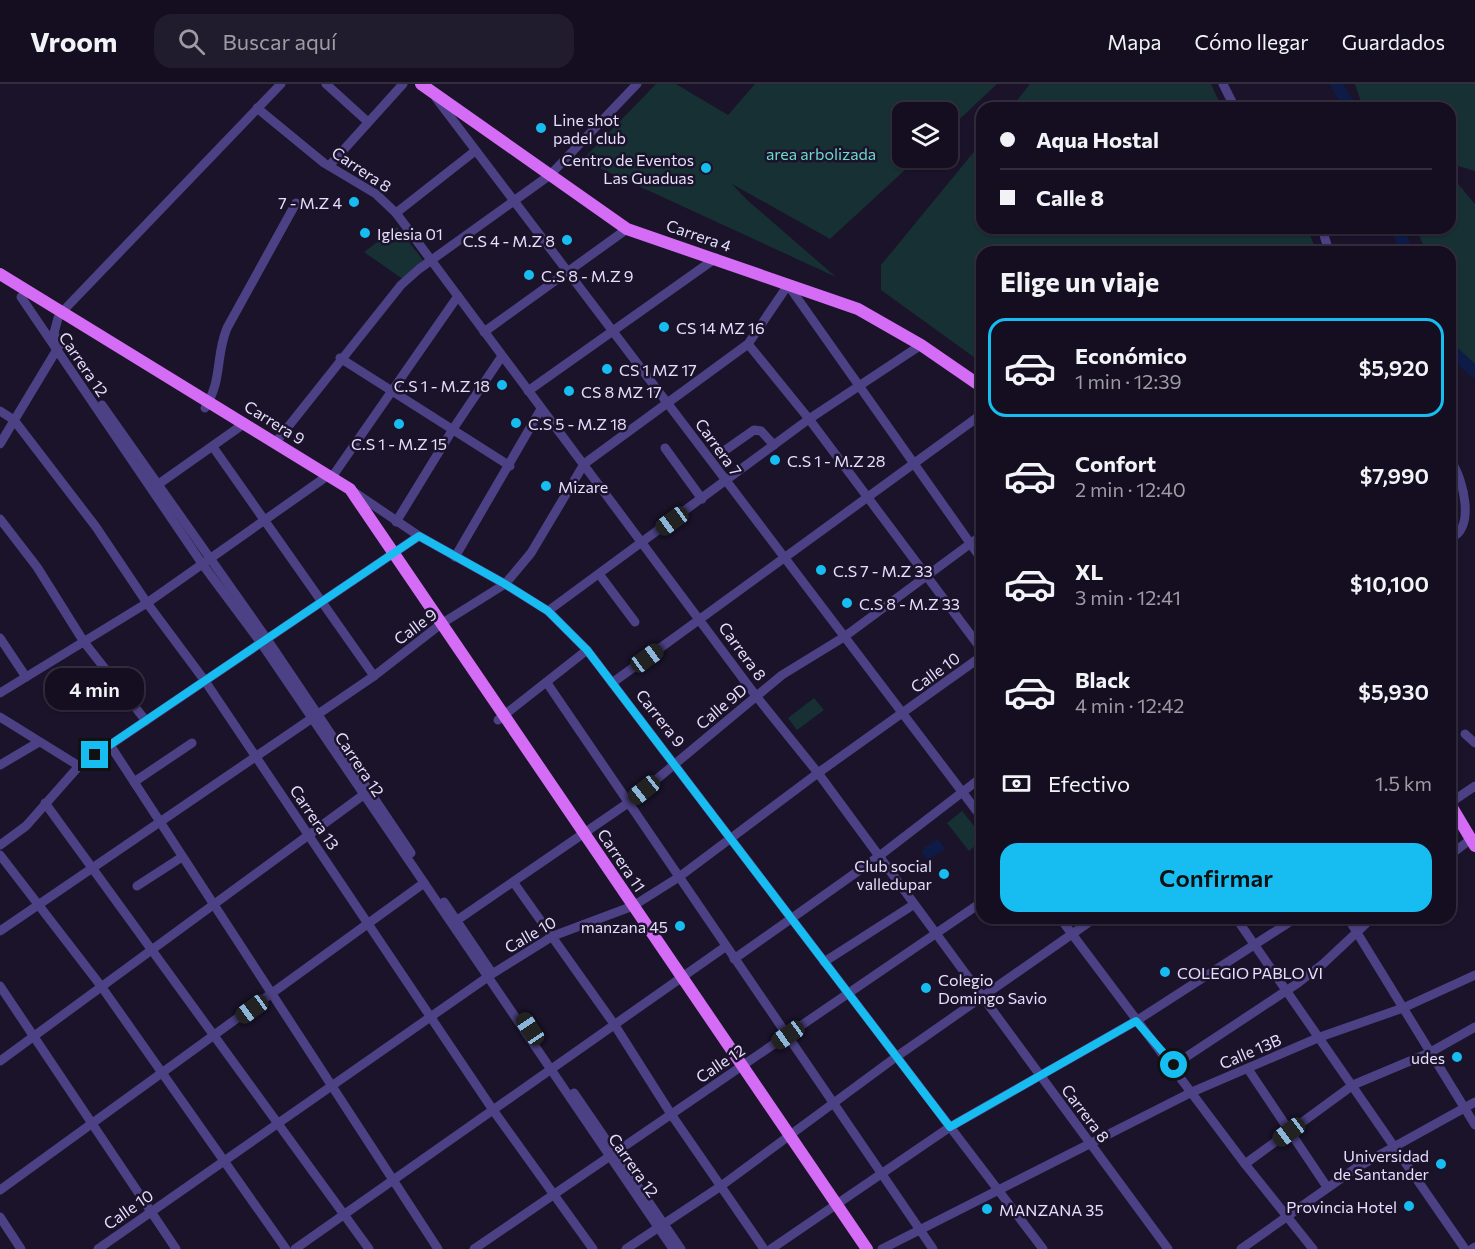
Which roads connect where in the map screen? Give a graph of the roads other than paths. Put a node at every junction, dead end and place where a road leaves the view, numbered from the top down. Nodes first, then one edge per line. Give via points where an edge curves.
1 (281, 84) edge
2 (326, 84) edge
3 (403, 84) edge
4 (421, 84) edge
5 (637, 84) edge
6 (1223, 84) edge
7 (433, 93) junction
8 (1232, 102) edge
9 (257, 108) junction
10 (368, 122) junction
11 (475, 151) junction
12 (329, 166) junction
13 (550, 175) junction
14 (515, 202) junction
15 (296, 203) dead end
16 (396, 213) junction
17 (627, 228) junction
18 (716, 258) junction
19 (432, 260) junction
20 (567, 270) junction
21 (0, 274) edge
22 (0, 283) edge
23 (788, 285) junction
24 (458, 296) junction
25 (21, 297) junction
26 (60, 315) junction
27 (615, 331) junction
28 (484, 332) junction
29 (748, 344) junction
30 (921, 345) junction
31 (58, 348) junction
32 (502, 356) junction
33 (340, 358) junction
34 (976, 383) edge
35 (859, 385) junction
36 (528, 391) junction
37 (393, 392) junction
38 (668, 402) junction
39 (207, 405) junction
40 (541, 409) junction
41 (0, 411) edge
42 (976, 418) edge
43 (809, 419) junction
44 (14, 420) junction
45 (242, 426) junction
46 (453, 429) junction
47 (276, 442) junction
48 (0, 444) edge
49 (774, 445) junction
50 (213, 447) junction
51 (665, 448) dead end
52 (724, 451) dead end
53 (914, 463) junction
54 (584, 464) junction
55 (510, 466) junction
56 (1456, 468) edge
57 (328, 478) junction
58 (726, 481) junction
59 (155, 487) junction
60 (346, 491) junction
61 (867, 498) junction
62 (702, 499) junction
63 (0, 519) edge
64 (266, 521) junction
65 (396, 522) junction
66 (419, 536) junction
67 (1456, 536) edge
68 (976, 539) edge
69 (642, 543) junction
70 (971, 543) junction
71 (976, 551) edge
72 (389, 556) junction
73 (455, 557) junction
74 (783, 557) junction
75 (207, 562) junction
76 (599, 574) junction
77 (927, 577) junction
78 (505, 584) junction
79 (147, 603) junction
80 (321, 603) junction
81 (548, 611) junction
82 (701, 619) junction
83 (635, 622) dead end
84 (438, 626) junction
85 (844, 637) junction
86 (0, 638) edge
87 (264, 641) junction
88 (84, 642) junction
89 (976, 642) edge
90 (587, 650) junction
91 (976, 660) edge
92 (374, 676) junction
93 (26, 677) junction
94 (205, 681) junction
95 (546, 683) junction
96 (612, 683) junction
97 (0, 693) edge
98 (756, 696) junction
99 (903, 715) junction
100 (0, 717) edge
101 (315, 717) junction
102 (500, 718) junction
103 (146, 721) junction
104 (1465, 734) dead end
105 (39, 742) junction
106 (192, 743) dead end
107 (1475, 743) edge
108 (110, 745) junction
109 (256, 757) junction
110 (676, 764) junction
111 (0, 765) edge
112 (79, 766) junction
113 (818, 773) junction
114 (134, 782) junction
115 (976, 782) edge
116 (1475, 786) edge
117 (962, 792) junction
118 (366, 793) junction
119 (1456, 799) edge
120 (45, 803) junction
121 (628, 803) junction
122 (976, 810) edge
123 (1456, 813) edge
124 (160, 822) junction
125 (309, 835) junction
126 (581, 835) junction
127 (731, 838) junction
128 (1473, 842) edge
129 (0, 845) edge
130 (1456, 852) edge
131 (0, 855) edge
132 (182, 857) junction
133 (878, 857) junction
134 (92, 868) junction
135 (679, 877) junction
136 (424, 883) junction
137 (514, 883) junction
138 (138, 886) dead end
139 (39, 904) junction
140 (213, 905) junction
141 (913, 905) junction
142 (976, 906) edge
143 (629, 907) junction
144 (792, 920) junction
145 (454, 922) junction
146 (1065, 924) edge
147 (1087, 924) edge
148 (1240, 924) edge
149 (1287, 924) edge
150 (1352, 924) edge
151 (1365, 924) edge
152 (368, 925) junction
153 (0, 931) edge
154 (1356, 931) junction
155 (935, 934) junction
156 (1073, 934) junction
157 (553, 936) junction
158 (1255, 945) junction
159 (725, 946) junction
160 (151, 950) junction
161 (734, 959) junction
162 (824, 962) junction
163 (1475, 975) edge
164 (490, 976) junction
165 (678, 978) junction
166 (0, 986) edge
167 (101, 986) junction
168 (1287, 990) junction
169 (848, 994) junction
170 (271, 996) junction
171 (983, 998) junction
172 (1403, 1008) junction
173 (430, 1017) junction
174 (1136, 1021) junction
175 (614, 1024) junction
176 (1475, 1027) edge
177 (788, 1035) junction
178 (33, 1036) junction
179 (213, 1037) junction
180 (1320, 1037) junction
181 (1429, 1053) junction
182 (896, 1058) junction
183 (0, 1061) edge
184 (1174, 1065) junction
185 (553, 1066) junction
186 (740, 1068) junction
187 (1248, 1069) junction
188 (163, 1073) junction
189 (1038, 1075) junction
190 (1353, 1084) junction
191 (330, 1086) junction
192 (1192, 1092) junction
193 (1475, 1102) edge
194 (835, 1103) junction
195 (1465, 1108) junction
196 (493, 1110) junction
197 (671, 1114) junction
198 (277, 1123) junction
199 (90, 1124) junction
200 (1475, 1125) edge
201 (950, 1127) junction
202 (1289, 1132) junction
203 (787, 1137) junction
204 (1090, 1142) junction
205 (1394, 1146) junction
206 (612, 1155) junction
207 (222, 1161) junction
208 (1245, 1164) junction
209 (880, 1175) junction
210 (393, 1182) junction
211 (721, 1186) junction
212 (1327, 1187) junction
213 (0, 1190) edge
214 (998, 1190) junction
215 (554, 1194) junction
216 (833, 1206) junction
217 (150, 1212) junction
218 (345, 1215) junction
219 (0, 1217) edge
220 (1287, 1217) junction
221 (662, 1225) junction
222 (918, 1229) junction
223 (480, 1247) edge
224 (21, 1249) edge
225 (98, 1249) edge
226 (176, 1249) edge
227 (286, 1249) edge
228 (295, 1249) edge
229 (369, 1249) edge
230 (438, 1249) edge
231 (593, 1249) edge
232 (626, 1249) edge
233 (673, 1249) edge
234 (681, 1249) edge
235 (764, 1249) edge
236 (771, 1249) edge
237 (860, 1249) edge
238 (867, 1249) edge
239 (882, 1249) edge
240 (933, 1249) edge
241 (1043, 1249) edge
242 (1167, 1249) edge
243 (1241, 1249) edge
244 (1313, 1249) edge
245 (1465, 1249) edge

1 - 9 street
2 - 10 street
3 - 10 street
4 - 7 main road, Carrera 4
5 - 13 street
6 - 8 street
7 - 11 street, Carrera 7
7 - 13 main road, Carrera 4
9 - 12 street, Carrera 8
9 - 26 street
10 - 12 street
11 - 14 street, Carrera 7
11 - 16 street
12 - 16 street, Carrera 8 via 376,194
13 - 14 street
13 - 17 main road, Carrera 4
14 - 19 street
14 - 20 street, Carrera 7
15 - 39 street via 227,328 218,382
16 - 19 street, Carrera 8
17 - 18 main road, Carrera 4
17 - 20 street
18 - 23 main road, Carrera 4
18 - 27 street
19 - 24 street, Carrera 8
19 - 33 street via 401,285
20 - 27 street, Carrera 7
20 - 28 street
21 - 26 main road, Carrera 9
22 - 25 main road, Carrera 9
23 - 29 street, Calle 9
23 - 30 main road, Carrera 4 via 858,309
23 - 35 street
24 - 28 street, Carrera 8
24 - 37 street
25 - 26 main road, Carrera 9
25 - 31 street, Carrera 12
26 - 31 street, Carrera 12 via 54,336
26 - 39 main road, Carrera 9
27 - 36 street
27 - 38 street, Carrera 7
28 - 32 street, Carrera 8
29 - 38 street, Calle 9
29 - 43 street
30 - 34 main road, Carrera 4
30 - 35 street
31 - 44 street
31 - 59 street, Carrera 12
32 - 36 street, Carrera 8
32 - 46 street
33 - 37 street
33 - 47 street
35 - 43 street
35 - 53 street
36 - 40 street, Carrera 8
37 - 46 street
37 - 57 street
38 - 54 street, Calle 9
38 - 58 street, Carrera 7
39 - 45 main road, Carrera 9
40 - 54 street, Carrera 8
40 - 55 street
41 - 44 street, Carrera 13
42 - 53 street
43 - 49 street
43 - 61 street
44 - 48 street
44 - 79 street, Carrera 13 via 96,527
45 - 47 main road, Carrera 9
45 - 50 street
45 - 57 main road, Carrera 9
46 - 55 street
46 - 65 street
47 - 57 main road, Carrera 9
49 - 52 street via 761,431 754,430
49 - 58 street
50 - 59 street
50 - 64 street
51 - 62 street
53 - 61 street
53 - 70 street
54 - 69 street, Carrera 8
54 - 78 street, Calle 9 via 531,553
55 - 73 street
56 - 67 street via 1466,481 1474,508 1469,528
57 - 60 main road, Carrera 9
57 - 64 street
58 - 62 street
58 - 74 street, Carrera 7
59 - 75 street, Carrera 12
60 - 65 street, Carrera 9
60 - 72 main road, Carrera 11
61 - 74 street
61 - 77 street
62 - 69 street
63 - 88 street via 37,567
64 - 75 street
64 - 80 street
65 - 66 street, Carrera 9
66 - 72 street
66 - 73 street, Carrera 9
68 - 70 street, Calle 9D
69 - 76 street
69 - 82 street, Carrera 8
70 - 71 street
70 - 77 street, Calle 9D
72 - 80 street
72 - 84 main road, Carrera 11
73 - 78 street, Carrera 9
74 - 82 street
74 - 85 street, Carrera 7
75 - 79 street
75 - 87 street, Carrera 12
76 - 81 street
76 - 83 street
77 - 85 street, Calle 9D
77 - 89 street
78 - 81 street, Carrera 9
78 - 84 street, Calle 9
79 - 88 street
79 - 94 street, Carrera 13
80 - 87 street
80 - 92 street
81 - 90 street, Carrera 9
82 - 96 street
82 - 98 street, Carrera 8
84 - 92 street, Calle 9
84 - 102 main road, Carrera 11
85 - 98 street, Calle 9D
85 - 99 street, Carrera 7
86 - 93 street
87 - 94 street
87 - 101 street, Carrera 12
88 - 93 street
88 - 103 street
90 - 95 street
90 - 96 street, Carrera 9
91 - 99 street, Calle 10
92 - 101 street, Calle 9
93 - 97 street
94 - 103 street
94 - 109 street, Carrera 13
95 - 102 street
95 - 121 street
96 - 110 street, Carrera 9
98 - 110 street, Calle 9D
98 - 113 street, Carrera 8
99 - 113 street, Calle 10
99 - 117 street, Carrera 7
100 - 105 street
101 - 109 street, Calle 9
101 - 118 street, Carrera 12
102 - 126 main road, Carrera 11
103 - 108 street
104 - 107 street
105 - 111 street
105 - 112 street
106 - 114 street
108 - 112 street
108 - 114 street
109 - 124 street, Calle 9
109 - 125 street, Carrera 13
110 - 121 street, Calle 9D
110 - 127 street, Carrera 9
112 - 120 street
113 - 127 street, Calle 10
113 - 133 street, Carrera 8
114 - 124 street
115 - 117 street
116 - 119 street
117 - 122 street, Carrera 7
117 - 133 street
118 - 125 street
118 - 136 street, Carrera 12
118 - 145 street, Carrera 12
120 - 129 street via 26,826
120 - 134 street
121 - 126 street, Calle 9D
121 - 135 street
123 - 128 main road
124 - 132 street
124 - 134 street, Calle 9
125 - 140 street
125 - 152 street, Carrera 13
126 - 137 street, Calle 9D
126 - 143 main road, Carrera 11
127 - 135 street, Calle 10
127 - 144 street, Carrera 9
128 - 130 street
131 - 139 street
132 - 138 street
132 - 140 street
133 - 141 street, Carrera 8
133 - 144 street
134 - 139 street, Calle 9
134 - 160 street
135 - 143 street, Calle 10
135 - 159 street
136 - 145 street, Carrera 12
136 - 152 street
137 - 145 street, Calle 9D
137 - 157 street
139 - 153 street, Calle 9
139 - 167 street
140 - 160 street
140 - 170 street
141 - 155 street, Carrera 8
141 - 162 street
142 - 155 street, Calle 12
143 - 157 street, Calle 10
143 - 165 main road, Carrera 11
144 - 161 street
144 - 162 street, Carrera 9
145 - 164 street, Carrera 12
146 - 156 street
147 - 156 street
148 - 158 street
149 - 158 street
150 - 154 street
151 - 154 street
152 - 170 street
152 - 173 street, Carrera 13
154 - 168 street via 1324,963
154 - 172 street
155 - 169 street, Calle 12
155 - 171 street, Carrera 8
156 - 171 street
156 - 174 street
157 - 164 street, Calle 10
157 - 175 street
158 - 168 street
158 - 174 street
159 - 161 street
159 - 165 street
160 - 167 street
160 - 179 street
161 - 177 street
162 - 169 street, Carrera 9
163 - 172 street, Calle 13B
164 - 173 street, Calle 10
164 - 185 street, Carrera 12
165 - 175 street
165 - 186 main road, Carrera 11
166 - 178 street
167 - 178 street
167 - 188 street
168 - 180 street
168 - 184 street
169 - 177 street, Calle 12
169 - 182 street, Carrera 9
170 - 179 street
170 - 191 street
171 - 182 street
171 - 189 street, Carrera 8
172 - 180 street, Calle 13B
172 - 181 street
173 - 191 street, Calle 10
173 - 196 street, Carrera 13
174 - 184 street
174 - 189 street
175 - 185 street
175 - 197 street
176 - 181 street
177 - 186 street, Calle 12
177 - 194 street
178 - 183 street
178 - 199 street
179 - 188 street
179 - 198 street
180 - 187 street, Calle 13B
180 - 190 street
181 - 190 street
181 - 195 street
182 - 194 street
182 - 201 street, Carrera 9
184 - 192 street
185 - 196 street
185 - 206 street, Carrera 12
186 - 197 street, Calle 12
186 - 203 main road, Carrera 11
187 - 192 street, Calle 13B
187 - 202 street
188 - 199 street
188 - 207 street
189 - 201 street
189 - 204 street, Carrera 8
190 - 202 street
190 - 205 street
191 - 198 street, Calle 10
191 - 210 street
192 - 204 street, Calle 13B
192 - 208 street
193 - 195 street
194 - 203 street
194 - 209 street
195 - 200 street
195 - 205 street
196 - 210 street
196 - 215 street, Carrera 13
197 - 206 street, Calle 12
197 - 211 street
198 - 207 street, Calle 10
198 - 218 street
199 - 213 street
199 - 217 street
201 - 209 street
201 - 214 street, Carrera 9
202 - 208 street
202 - 212 street
203 - 211 street
203 - 216 main road, Carrera 11
204 - 214 street, Calle 13B
204 - 242 street, Carrera 8
205 - 212 street
205 - 245 street
206 - 215 street, Calle 12
206 - 221 street, Carrera 12
207 - 217 street, Calle 10
207 - 227 street
208 - 220 street
209 - 216 street
209 - 222 street
210 - 218 street
210 - 230 street
211 - 221 street
211 - 235 street
212 - 220 street
214 - 222 street, Calle 13B
214 - 241 street, Carrera 9
215 - 223 street, Calle 12
215 - 231 street, Carrera 13
216 - 236 street
216 - 237 main road, Carrera 11
216 - 238 main road, Carrera 11
217 - 225 street, Calle 10
217 - 226 street
218 - 228 street
218 - 229 street
219 - 224 street
220 - 243 street
220 - 244 street
221 - 232 street
221 - 233 street, Carrera 12
221 - 234 street, Carrera 12
222 - 239 street, Calle 13B
222 - 240 street

